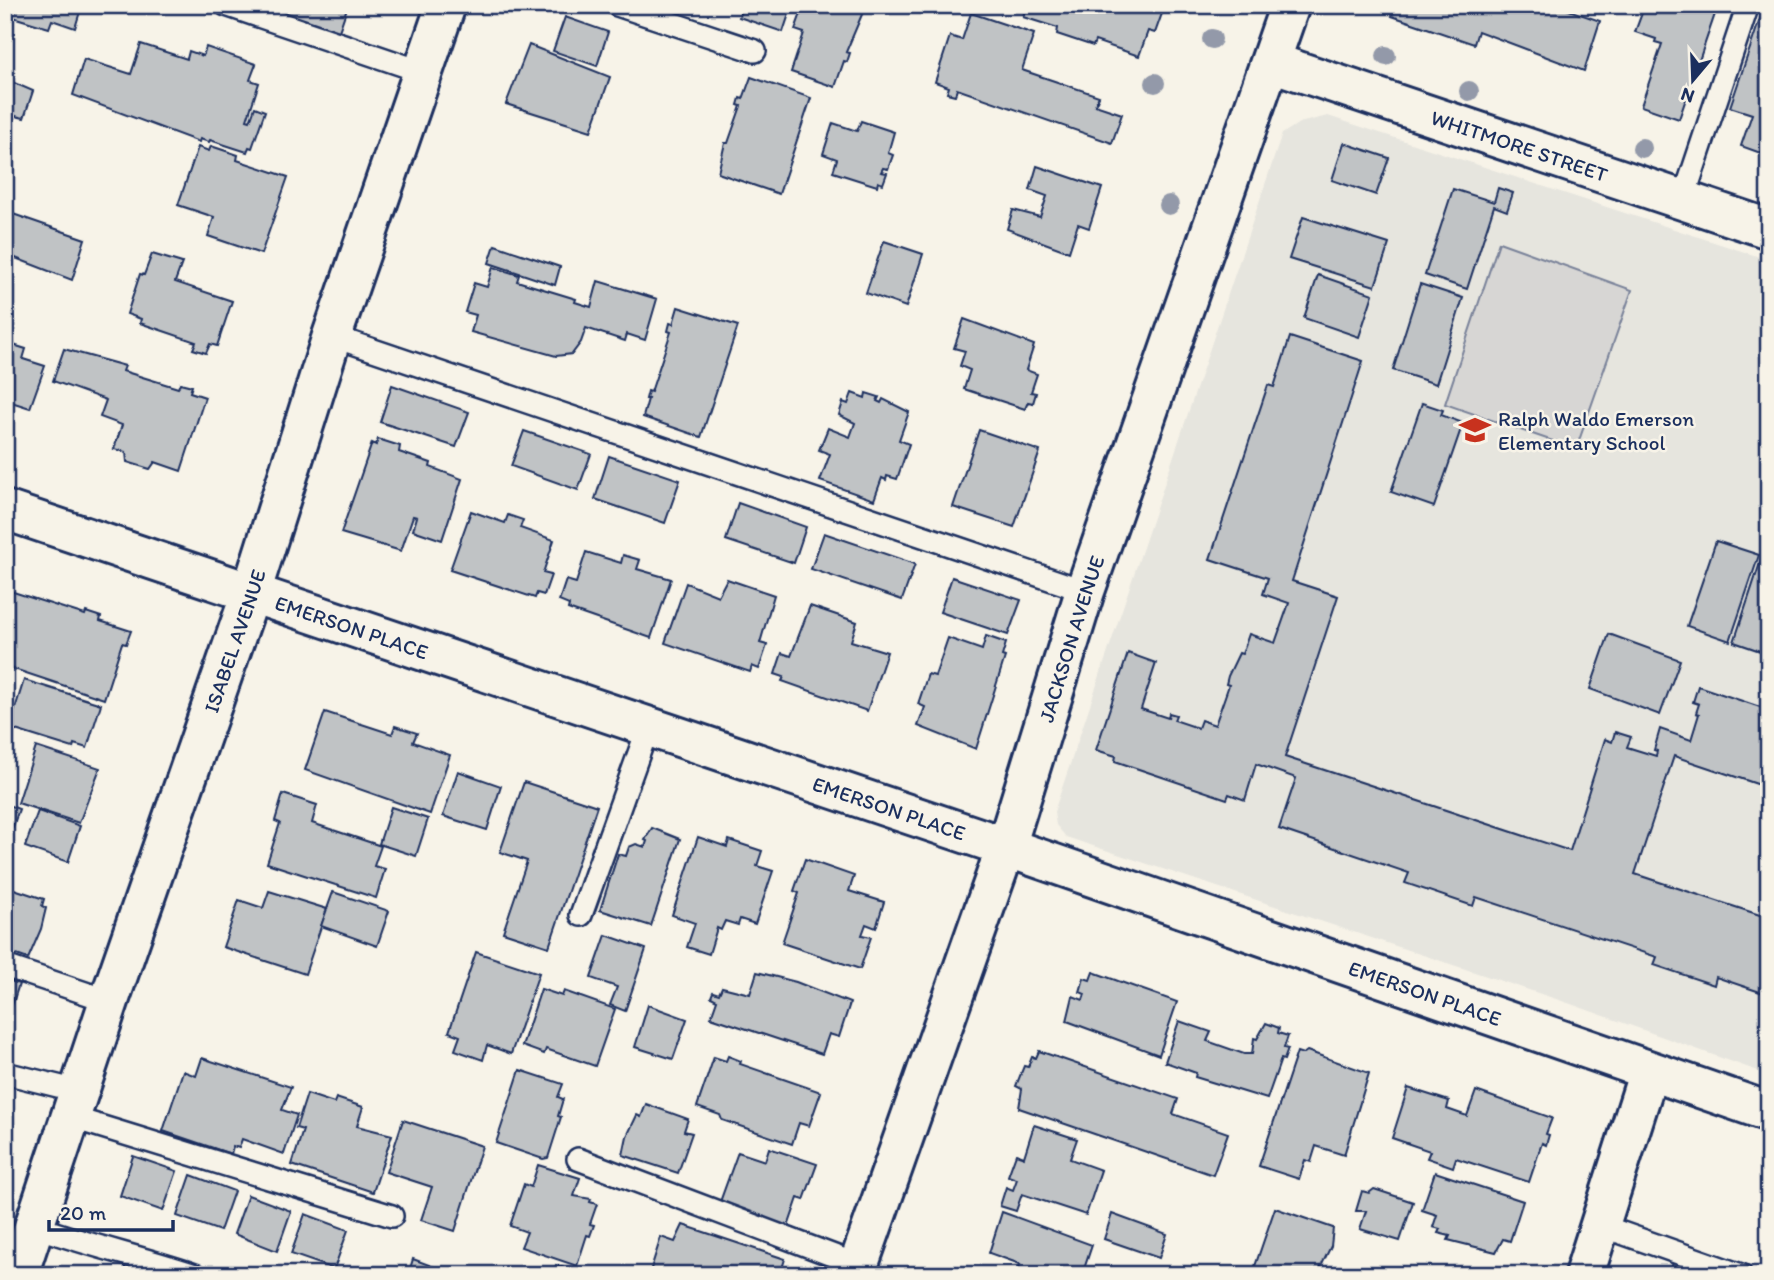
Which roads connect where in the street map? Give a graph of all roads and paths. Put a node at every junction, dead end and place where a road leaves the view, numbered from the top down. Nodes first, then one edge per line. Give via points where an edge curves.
1 (226, 5) edge
2 (446, 5) edge
3 (617, 5) edge
4 (1290, 5) edge
5 (1748, 5) edge
6 (755, 51) dead end
7 (1271, 62) junction
8 (423, 72) junction
9 (1683, 200) junction
10 (1769, 229) edge
11 (332, 337) junction
12 (5, 510) edge
13 (1085, 590) junction
14 (251, 593) junction
15 (648, 728) junction
16 (1006, 847) junction
17 (581, 915) dead end
18 (5, 966) edge
19 (108, 1001) junction
20 (1649, 1071) junction
21 (5, 1073) edge
22 (74, 1104) junction
23 (1769, 1112) edge
24 (578, 1159) dead end
25 (392, 1216) dead end
26 (34, 1226) junction
27 (1601, 1226) junction
28 (857, 1270) edge
29 (18, 1275) edge
30 (195, 1275) edge
31 (1584, 1275) edge
32 (1741, 1275) edge

1 - 8 lane
2 - 8 street, ISABEL AVENUE
3 - 6 lane
4 - 7 street, JACKSON AVENUE
5 - 9 lane
7 - 9 street, WHITMORE STREET
7 - 13 street, JACKSON AVENUE
8 - 11 street, ISABEL AVENUE
9 - 10 street, WHITMORE STREET
11 - 13 lane
11 - 14 street, ISABEL AVENUE
12 - 14 street, EMERSON PLACE
13 - 16 street, JACKSON AVENUE
14 - 15 street, EMERSON PLACE
14 - 19 street, ISABEL AVENUE
15 - 16 street, EMERSON PLACE
15 - 17 lane
16 - 20 street, EMERSON PLACE
16 - 28 street, JACKSON AVENUE
18 - 19 lane
19 - 22 street, ISABEL AVENUE
20 - 23 street, EMERSON PLACE
20 - 27 street
21 - 22 lane
22 - 25 lane
22 - 26 street, ISABEL AVENUE
24 - 28 lane
26 - 29 street, ISABEL AVENUE
26 - 30 lane
27 - 31 street
27 - 32 lane

